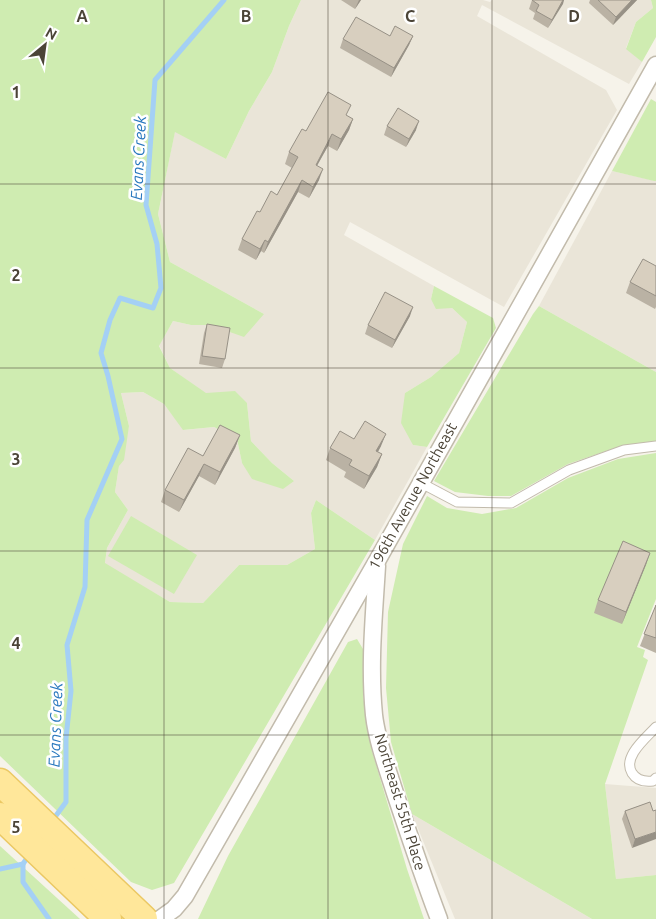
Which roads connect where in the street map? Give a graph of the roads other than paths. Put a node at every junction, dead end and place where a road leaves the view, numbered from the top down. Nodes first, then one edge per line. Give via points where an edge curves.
1 (656, 65) edge
2 (652, 83) edge
3 (656, 446) edge
4 (421, 483) junction
5 (377, 561) junction
6 (656, 727) edge
7 (656, 778) edge
8 (0, 782) edge
9 (0, 816) edge
10 (30, 828) junction
11 (109, 919) edge
12 (144, 919) edge
13 (160, 919) edge
14 (439, 919) edge

1 - 2 street, 196th Avenue Northeast
2 - 4 street, 196th Avenue Northeast
3 - 4 lane via 624,450 569,470 511,503 456,502
4 - 5 street, 196th Avenue Northeast
5 - 13 street, 196th Avenue Northeast via 185,896
5 - 14 street, Northeast 55th Place via 371,664 374,717 401,813
6 - 7 lane via 634,752 630,771 644,782
8 - 10 main road
9 - 10 main road
10 - 11 main road via 60,874
10 - 12 main road via 77,855

